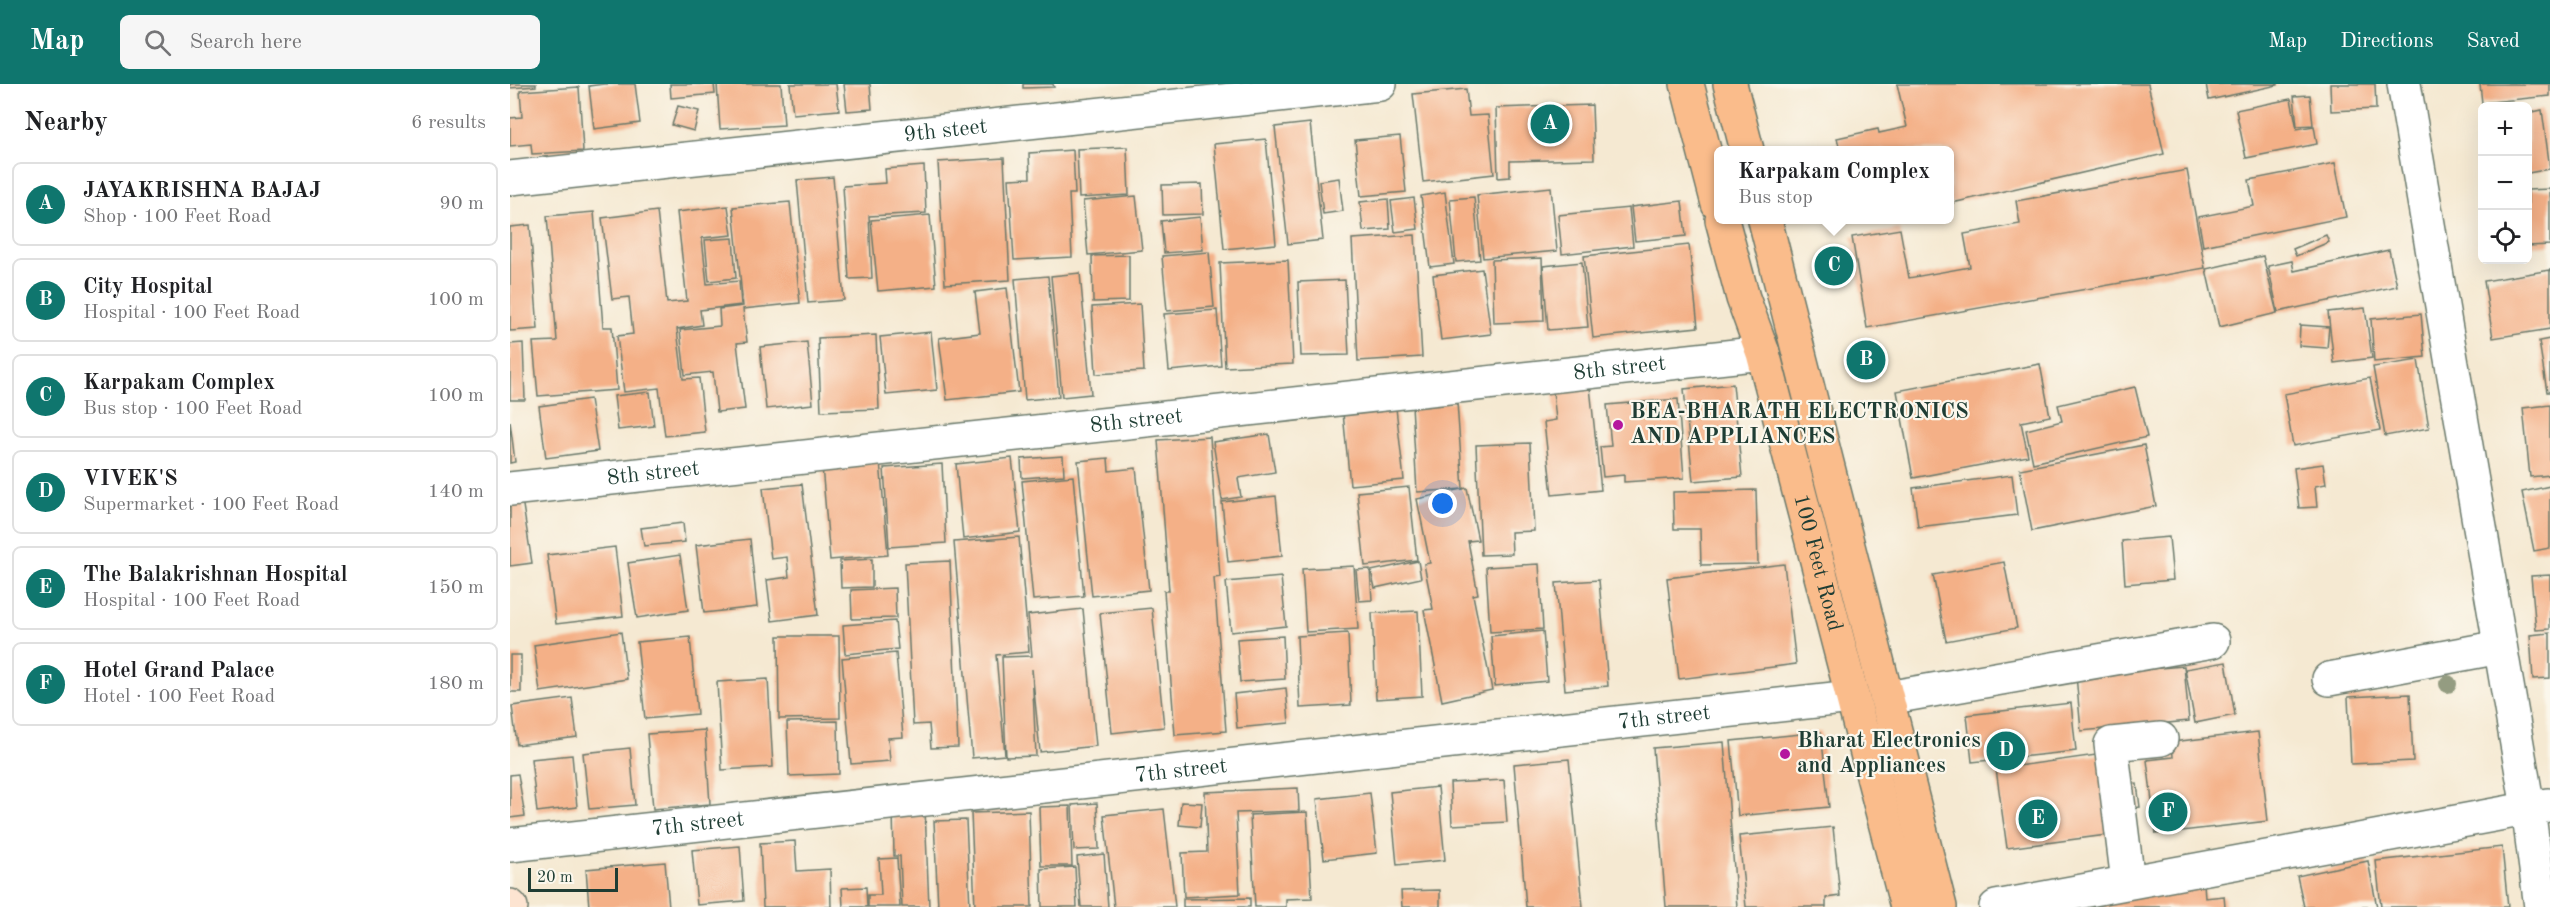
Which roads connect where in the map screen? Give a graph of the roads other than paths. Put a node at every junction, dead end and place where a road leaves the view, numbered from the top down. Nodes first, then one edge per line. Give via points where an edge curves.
1 (1380, 84) edge
2 (1687, 84) edge
3 (1730, 84) edge
4 (2404, 84) edge
5 (1746, 146) edge
6 (510, 178) edge
7 (1714, 185) edge
8 (1723, 224) edge
9 (1766, 224) edge
10 (1763, 353) junction
11 (510, 489) edge
12 (2213, 641) dead end
13 (2500, 647) junction
14 (2329, 679) dead end
15 (1852, 696) junction
16 (1887, 698) junction
17 (2161, 739) dead end
18 (2539, 806) edge
19 (510, 845) edge
20 (2128, 882) junction
21 (1907, 907) edge
22 (1940, 907) edge
23 (1996, 907) edge
24 (2541, 907) edge

1 - 6 street, 9th steet
2 - 7 main road
3 - 5 main road
4 - 13 street
8 - 10 main road, 100 Feet Road
9 - 16 main road, 100 Feet Road
10 - 11 street, 8th street
10 - 15 main road, 100 Feet Road
12 - 16 street
13 - 14 street
13 - 18 street
15 - 19 street, 7th street
15 - 21 main road, 100 Feet Road
16 - 22 main road, 100 Feet Road
17 - 20 street via 2110,744
18 - 20 street
18 - 24 street
20 - 23 street

